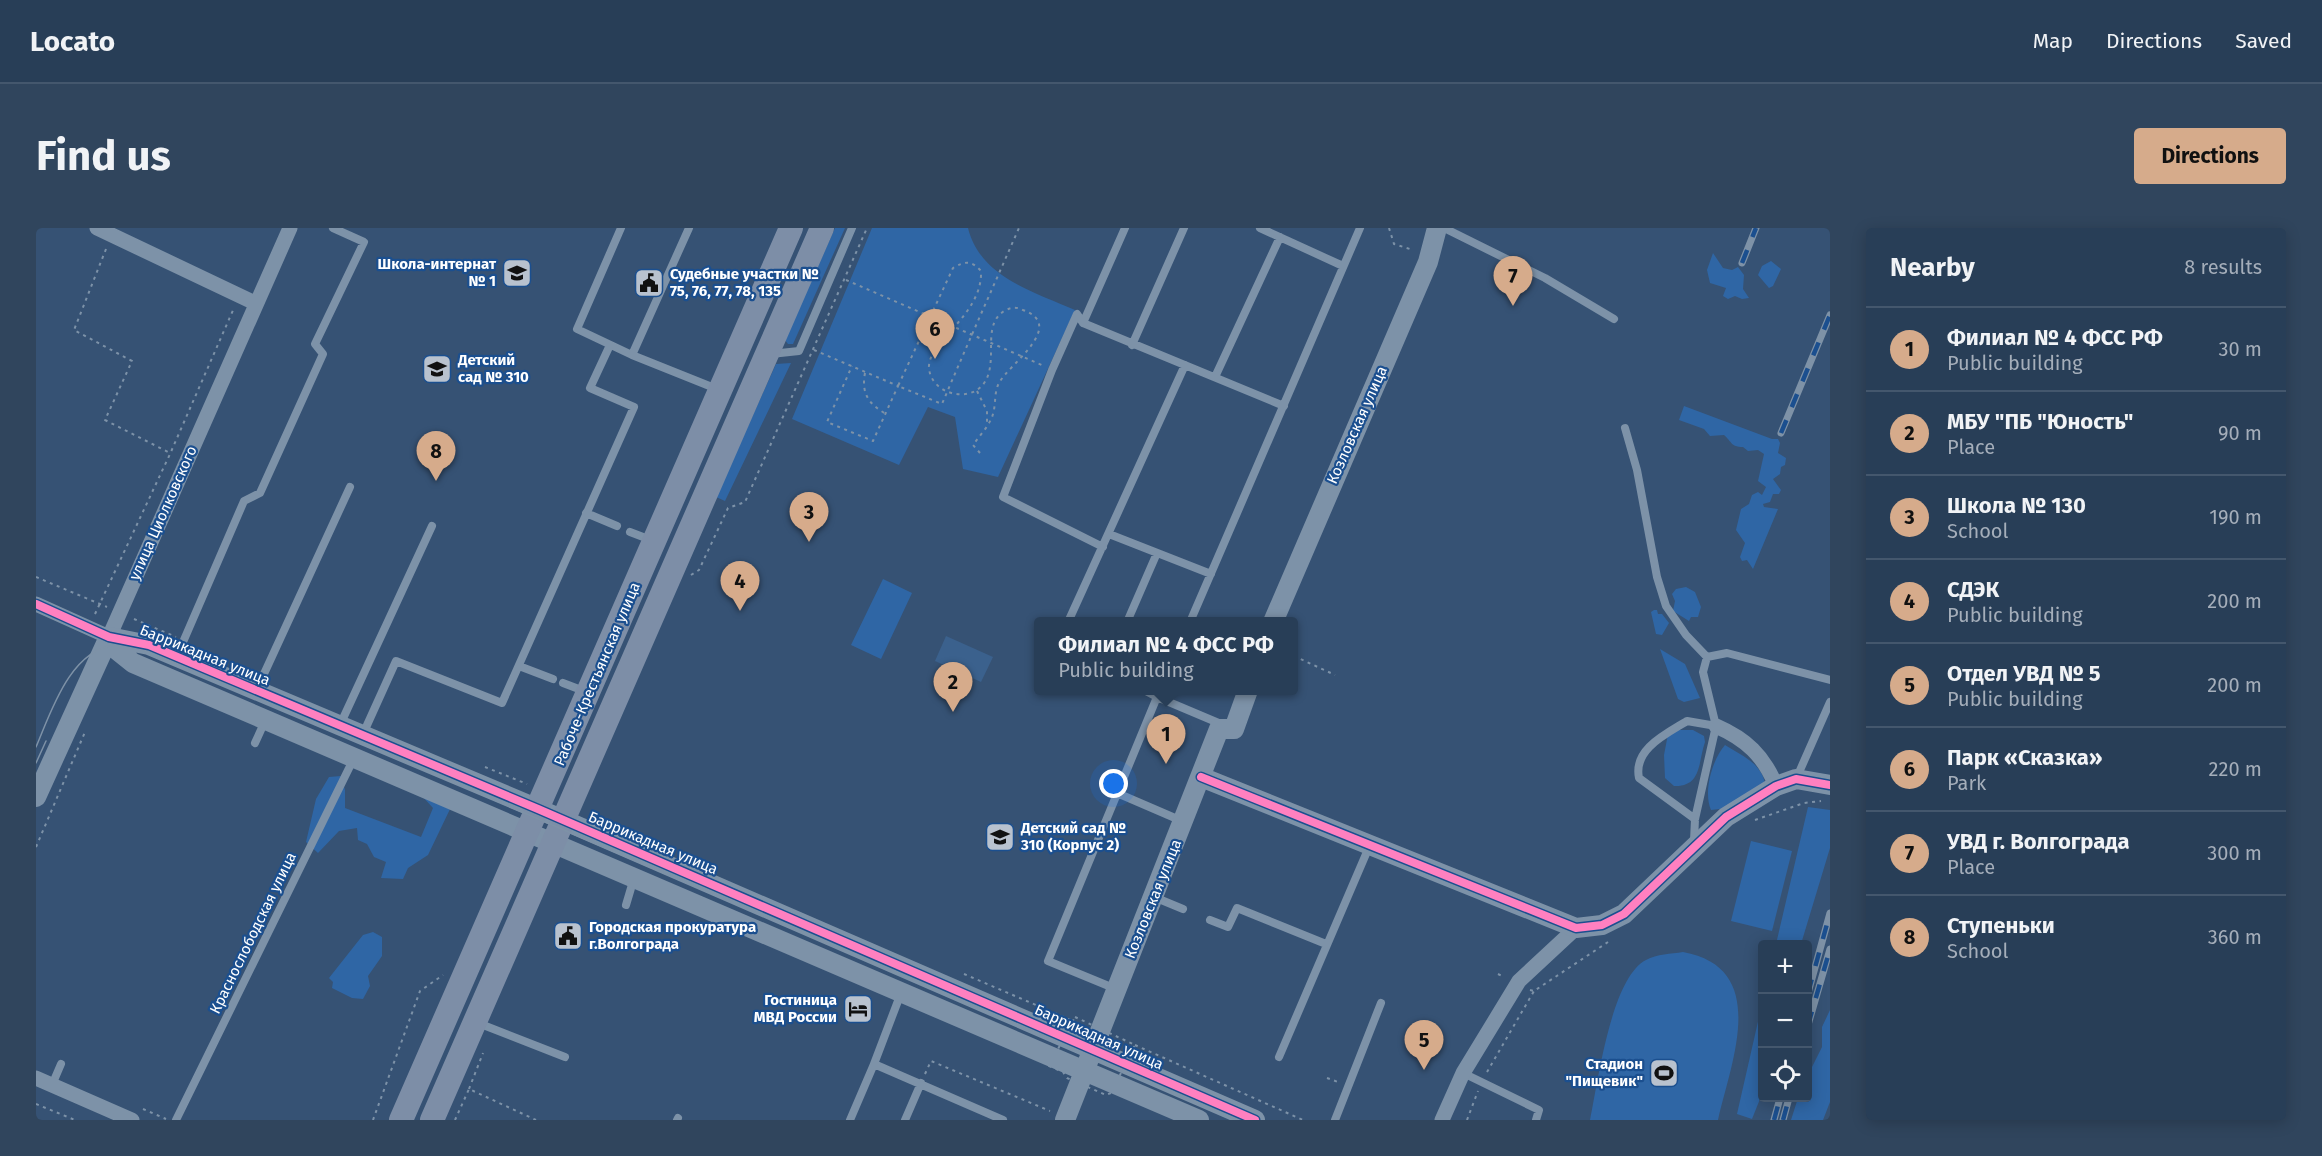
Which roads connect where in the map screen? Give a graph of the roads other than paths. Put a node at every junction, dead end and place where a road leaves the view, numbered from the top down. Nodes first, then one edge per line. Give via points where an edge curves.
1 (97, 228) edge
2 (290, 228) edge
3 (333, 228) edge
4 (621, 228) edge
5 (689, 228) edge
6 (791, 228) edge
7 (822, 228) edge
8 (852, 228) edge
9 (1125, 228) edge
10 (1184, 228) edge
11 (1260, 228) edge
12 (1360, 228) edge
13 (1437, 228) edge
14 (1444, 228) edge
15 (1280, 237) junction
16 (1343, 266) junction
17 (255, 303) junction
18 (1614, 319) dead end
19 (1083, 323) junction
20 (610, 345) junction
21 (1132, 345) junction
22 (767, 354) junction
23 (633, 355) junction
24 (1185, 365) junction
25 (1215, 378) junction
26 (720, 390) junction
27 (1284, 406) junction
28 (1625, 428) dead end
29 (350, 487) dead end
30 (586, 513) junction
31 (432, 526) dead end
32 (617, 526) dead end
33 (630, 532) dead end
34 (1109, 534) junction
35 (653, 542) junction
36 (1103, 547) junction
37 (1157, 553) junction
38 (1211, 574) junction
39 (36, 604) edge
40 (1070, 617) edge
41 (1129, 617) edge
42 (1192, 617) edge
43 (1275, 617) edge
44 (109, 637) junction
45 (176, 657) junction
46 (1707, 657) junction
47 (519, 666) junction
48 (553, 679) dead end
49 (1830, 680) edge
50 (563, 683) dead end
51 (256, 690) junction
52 (589, 693) junction
53 (1159, 695) edge
54 (1161, 695) edge
55 (1246, 695) edge
56 (1830, 702) edge
57 (266, 719) junction
58 (340, 726) junction
59 (1716, 726) junction
60 (1234, 729) junction
61 (363, 735) junction
62 (255, 743) dead end
63 (355, 758) junction
64 (1201, 777) junction
65 (1796, 779) junction
66 (1830, 785) edge
67 (1776, 786) junction
68 (1117, 793) junction
69 (36, 797) edge
70 (538, 808) junction
71 (1695, 819) junction
72 (564, 820) junction
73 (1183, 821) junction
74 (528, 832) junction
75 (554, 843) junction
76 (1694, 846) junction
77 (1369, 847) junction
78 (635, 877) junction
79 (1154, 897) junction
80 (626, 905) dead end
81 (1183, 909) dead end
82 (1210, 920) dead end
83 (1576, 928) junction
84 (1326, 944) junction
85 (1116, 989) junction
86 (901, 992) junction
87 (1381, 1003) dead end
88 (477, 1022) junction
89 (1094, 1049) junction
90 (565, 1057) dead end
91 (1280, 1057) dead end
92 (61, 1064) dead end
93 (874, 1064) junction
94 (1085, 1071) junction
95 (1463, 1073) junction
96 (36, 1078) edge
97 (921, 1083) junction
98 (52, 1085) junction
99 (1059, 1116) edge
100 (132, 1120) edge
101 (176, 1120) edge
102 (401, 1120) edge
103 (432, 1120) edge
104 (850, 1120) edge
105 (905, 1120) edge
106 (1003, 1120) edge
107 (1199, 1120) edge
108 (1255, 1120) edge
109 (1335, 1120) edge
110 (1442, 1120) edge
111 (1536, 1120) edge

1 - 17 street
2 - 17 street, улица Циолковского
3 - 45 lane via 364,242 315,344 323,354 260,494 244,501
4 - 20 lane via 578,329
5 - 23 lane
6 - 26 main road, Рабоче-Крестьянская улица
7 - 22 main road, Рабоче-Крестьянская улица
8 - 22 lane via 799,351
9 - 19 lane
10 - 21 lane
11 - 15 lane
12 - 16 lane
13 - 43 street, Козловская улица via 1430,255
14 - 18 lane via 1545,278
15 - 16 lane
15 - 25 lane
16 - 27 lane
17 - 44 street, улица Циолковского
19 - 21 lane
19 - 36 lane via 1077,314 1003,497
20 - 23 lane
20 - 30 lane via 590,388 634,407
21 - 24 lane
22 - 72 main road, Рабоче-Крестьянская улица
23 - 26 lane
24 - 25 lane
24 - 34 lane
25 - 27 lane
26 - 35 main road, Рабоче-Крестьянская улица
27 - 38 lane
28 - 46 lane via 1666,606
29 - 51 lane
30 - 32 lane
30 - 47 lane
31 - 58 lane
33 - 35 lane
34 - 36 lane
34 - 37 lane
35 - 52 main road, Рабоче-Крестьянская улица
36 - 40 lane
37 - 38 lane
37 - 41 lane
38 - 42 lane
39 - 44 street, Баррикадная улица
44 - 45 street, Баррикадная улица via 131,639
44 - 57 street, Баррикадная улица via 133,663
44 - 69 street, улица Циолковского
45 - 51 street, Баррикадная улица
46 - 49 lane via 1727,652
46 - 59 lane via 1703,672
47 - 48 lane
47 - 61 lane via 502,704 396,661
50 - 52 lane
51 - 58 street, Баррикадная улица
52 - 70 main road, Рабоче-Крестьянская улица
53 - 68 lane
54 - 60 lane
55 - 60 street
56 - 65 lane
57 - 62 lane
57 - 63 street, Баррикадная улица
58 - 61 street, Баррикадная улица
59 - 67 street via 1751,746 1768,765
59 - 71 lane
59 - 71 lane via 1687,721 1647,747 1637,770 1639,778
60 - 64 street, Козловская улица via 1219,729
61 - 63 street
61 - 70 street, Баррикадная улица
63 - 74 street, Баррикадная улица
63 - 101 lane, Краснослободская улица
64 - 73 street, Козловская улица
64 - 77 street
65 - 66 street
65 - 67 street
67 - 76 street via 1726,817
68 - 73 lane
68 - 85 lane via 1048,961
70 - 72 street, Баррикадная улица
70 - 74 main road, Рабоче-Крестьянская улица
71 - 76 lane
72 - 75 main road, Рабоче-Крестьянская улица
72 - 89 street, Баррикадная улица
73 - 79 street, Козловская улица
74 - 75 street, Баррикадная улица
74 - 102 main road, Рабоче-Крестьянская улица
75 - 78 street, Баррикадная улица
75 - 88 main road, Рабоче-Крестьянская улица
76 - 83 street via 1624,914 1602,925
77 - 83 street
77 - 84 lane
78 - 80 lane
78 - 86 street, Баррикадная улица
79 - 81 lane
79 - 85 street, Козловская улица
82 - 84 lane via 1228,927 1237,908
83 - 95 street via 1519,981
84 - 91 lane
85 - 89 street, Козловская улица
86 - 93 lane
86 - 94 street, Баррикадная улица
87 - 109 lane
88 - 90 lane
88 - 103 main road, Рабоче-Крестьянская улица
89 - 94 street, Козловская улица
89 - 108 street, Баррикадная улица
92 - 98 lane
93 - 97 lane
93 - 104 lane
94 - 99 street, Козловская улица
94 - 107 street, Баррикадная улица
95 - 110 street
95 - 111 lane via 1539,1110
96 - 98 street
97 - 105 lane
97 - 106 lane
98 - 100 street

